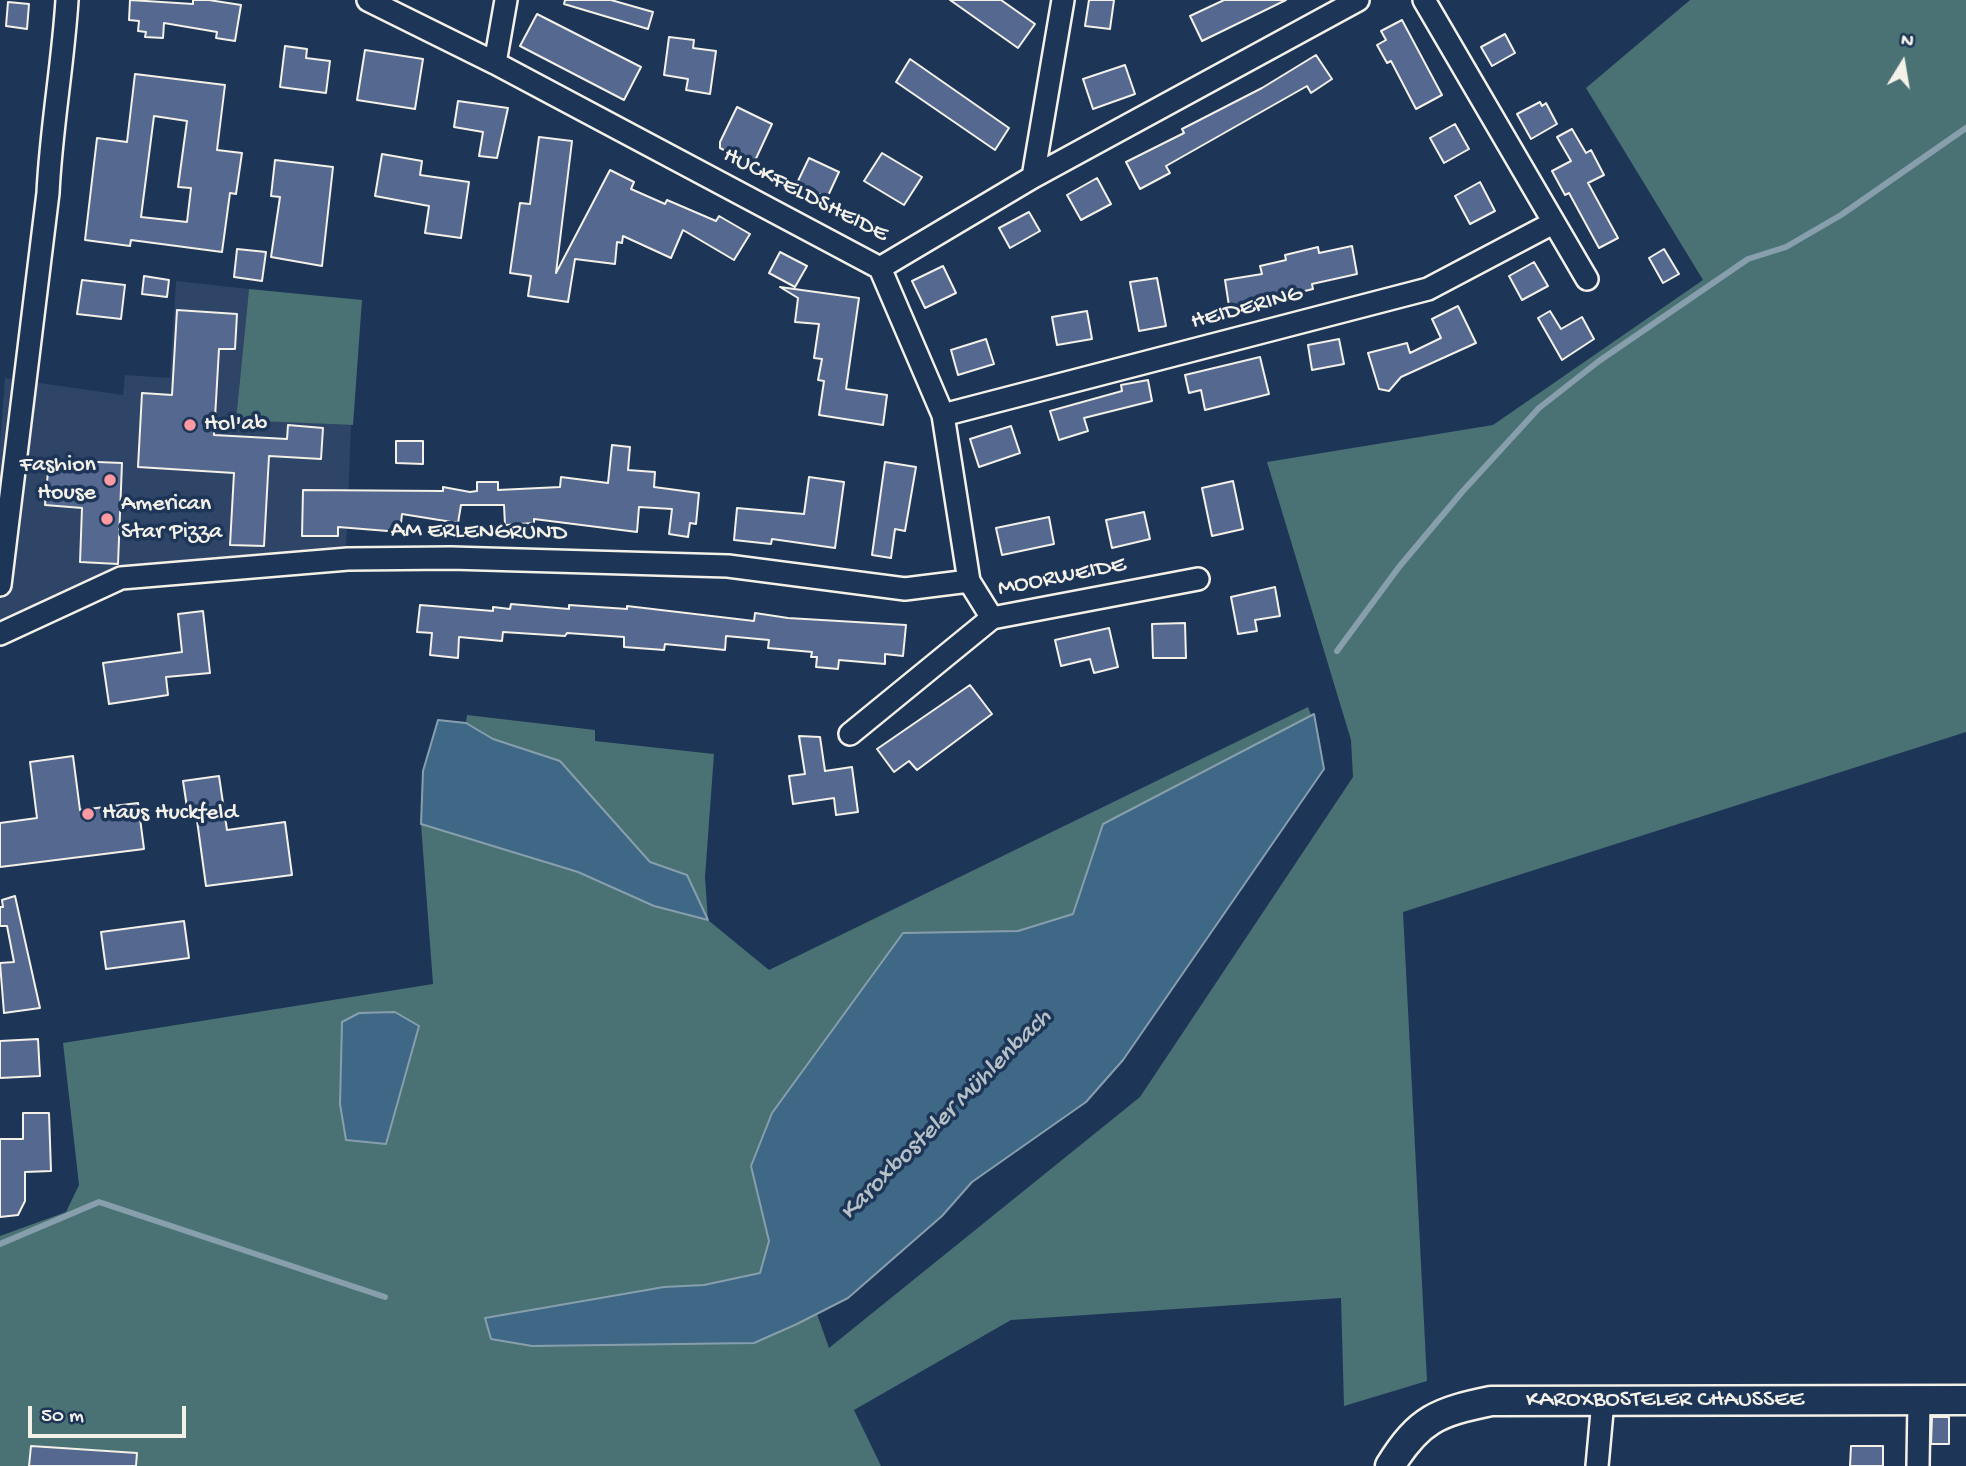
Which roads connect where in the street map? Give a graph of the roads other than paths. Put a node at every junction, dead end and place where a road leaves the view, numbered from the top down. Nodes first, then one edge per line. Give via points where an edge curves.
1 (67, 0) edge
2 (368, 0) edge
3 (506, 0) edge
4 (1063, 0) edge
5 (1358, 0) edge
6 (1424, 0) edge
7 (495, 63) junction
8 (1033, 177) junction
9 (1552, 223) junction
10 (880, 268) junction
11 (1587, 279) dead end
12 (943, 415) junction
13 (1198, 579) dead end
14 (969, 580) junction
15 (0, 585) edge
16 (992, 618) junction
17 (0, 634) edge
18 (850, 734) dead end
19 (1919, 1400) junction
20 (1966, 1400) edge
21 (1603, 1401) junction
22 (1390, 1466) edge
23 (1597, 1466) edge
24 (1918, 1466) edge

1 - 15 street via 64,60 50,145
2 - 7 street, HUCKFELDSHEIDE
3 - 7 street
4 - 8 street
5 - 8 street, HUCKFELDSHEIDE
6 - 9 street
7 - 10 street, HUCKFELDSHEIDE
8 - 10 street, HUCKFELDSHEIDE
9 - 11 street
9 - 12 street, HEIDERING via 1429,289
10 - 12 street
12 - 14 street
13 - 16 street, MOORWEIDE
14 - 16 street
14 - 17 street, AM ERLENGRUND via 905,589 728,566 348,559 121,578
16 - 18 street, MOORWEIDE
19 - 20 street, KAROXBOSTELER CHAUSSEE
19 - 21 street, KAROXBOSTELER CHAUSSEE
19 - 24 street
21 - 22 street, KAROXBOSTELER CHAUSSEE via 1491,1401 1449,1409 1408,1436
21 - 23 street

